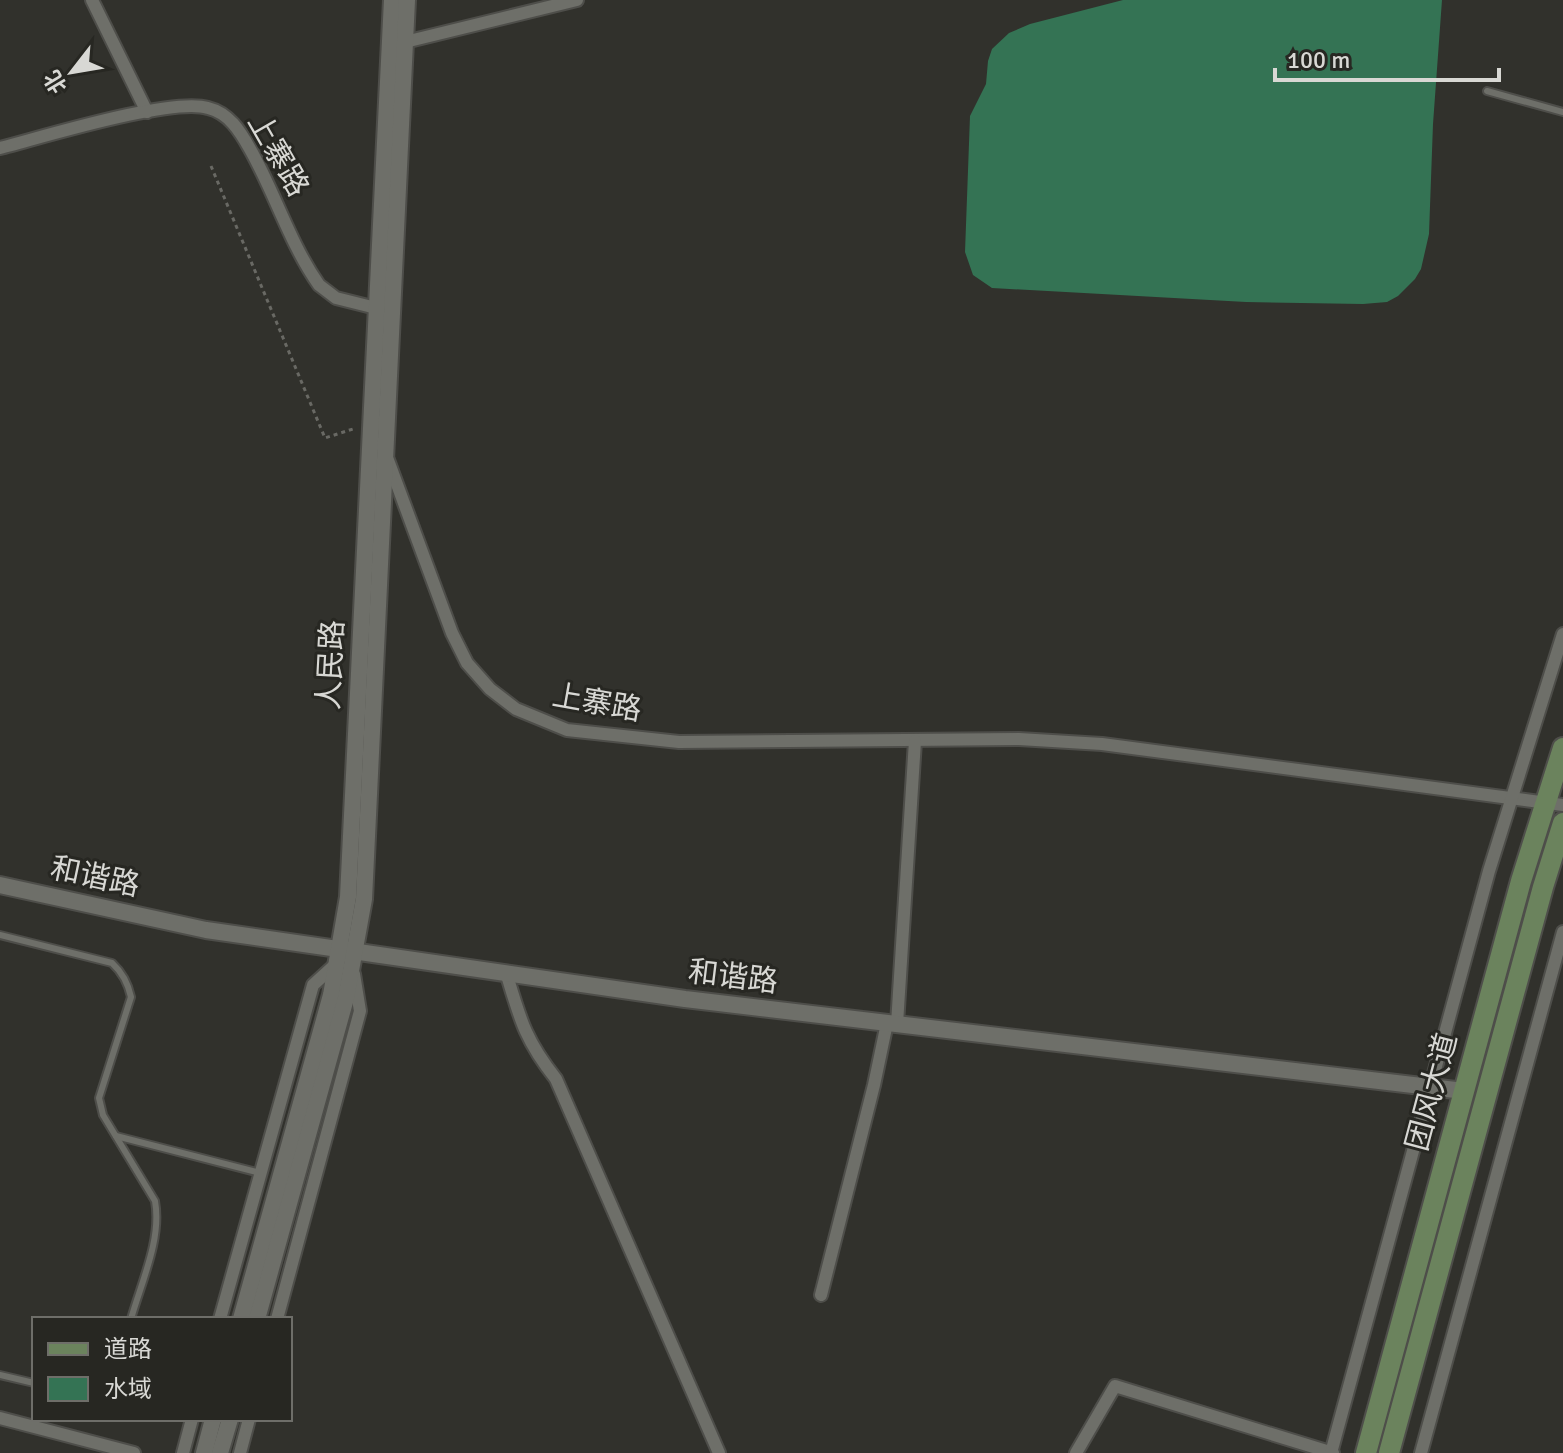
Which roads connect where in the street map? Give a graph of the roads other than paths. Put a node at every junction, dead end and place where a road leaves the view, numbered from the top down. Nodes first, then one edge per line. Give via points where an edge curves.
1 (92, 0) edge
2 (392, 0) edge
3 (407, 0) edge
4 (577, 0) edge
5 (405, 42) junction
6 (1487, 91) dead end
7 (147, 112) junction
8 (1563, 112) edge
9 (0, 148) edge
10 (376, 308) junction
11 (385, 454) junction
12 (1563, 634) edge
13 (915, 741) junction
14 (1563, 748) edge
15 (1512, 798) junction
16 (1554, 803) edge
17 (1563, 823) edge
18 (0, 885) edge
19 (1563, 932) edge
20 (0, 935) edge
21 (345, 957) junction
22 (506, 972) junction
23 (892, 1024) junction
24 (1430, 1087) junction
25 (1464, 1091) junction
26 (116, 1136) junction
27 (261, 1173) junction
28 (821, 1295) dead end
29 (132, 1317) edge
30 (221, 1317) edge
31 (242, 1317) edge
32 (258, 1317) edge
33 (278, 1317) edge
34 (0, 1375) edge
35 (32, 1383) edge
36 (0, 1418) edge
37 (191, 1421) edge
38 (212, 1421) edge
39 (229, 1421) edge
40 (248, 1421) edge
41 (134, 1453) edge
42 (183, 1453) edge
43 (204, 1453) edge
44 (220, 1453) edge
45 (240, 1453) edge
46 (719, 1453) edge
47 (1076, 1453) edge
48 (1332, 1453) edge
49 (1366, 1453) edge
50 (1389, 1453) edge
51 (1421, 1453) edge

1 - 7 street
2 - 10 street, 人民路
3 - 5 street, 人民路
4 - 5 street
5 - 11 street, 人民路
6 - 8 lane
7 - 9 street, 上寨路
7 - 10 street, 上寨路 via 196,105 228,118 251,151 319,285 336,298
10 - 21 street, 人民路
11 - 13 street, 上寨路 via 459,649 478,677 516,709 567,730 679,742
11 - 21 street, 人民路 via 364,899
12 - 15 street
13 - 15 street, 上寨路 via 1102,744
13 - 23 street
14 - 16 main road, 团风大道
15 - 16 street, 上寨路
15 - 24 street
16 - 25 main road, 团风大道 via 1521,881
17 - 50 main road, 团风大道
18 - 21 street, 和谐路
19 - 51 street
20 - 26 lane via 112,963 125,979 131,997 99,1098
21 - 22 street, 和谐路
21 - 27 street via 313,985
21 - 31 street, 人民路
21 - 32 street, 人民路 via 346,998
21 - 33 street via 360,1011
22 - 23 street, 和谐路
22 - 46 street via 524,1032 556,1079
23 - 24 street, 和谐路
23 - 28 street
24 - 25 street, 和谐路
24 - 48 street
25 - 49 main road, 团风大道
26 - 27 lane
26 - 29 lane via 157,1213
27 - 30 street
34 - 35 lane
36 - 41 street
37 - 42 street
38 - 43 street
39 - 44 street
40 - 45 street
47 - 48 street via 1115,1386

